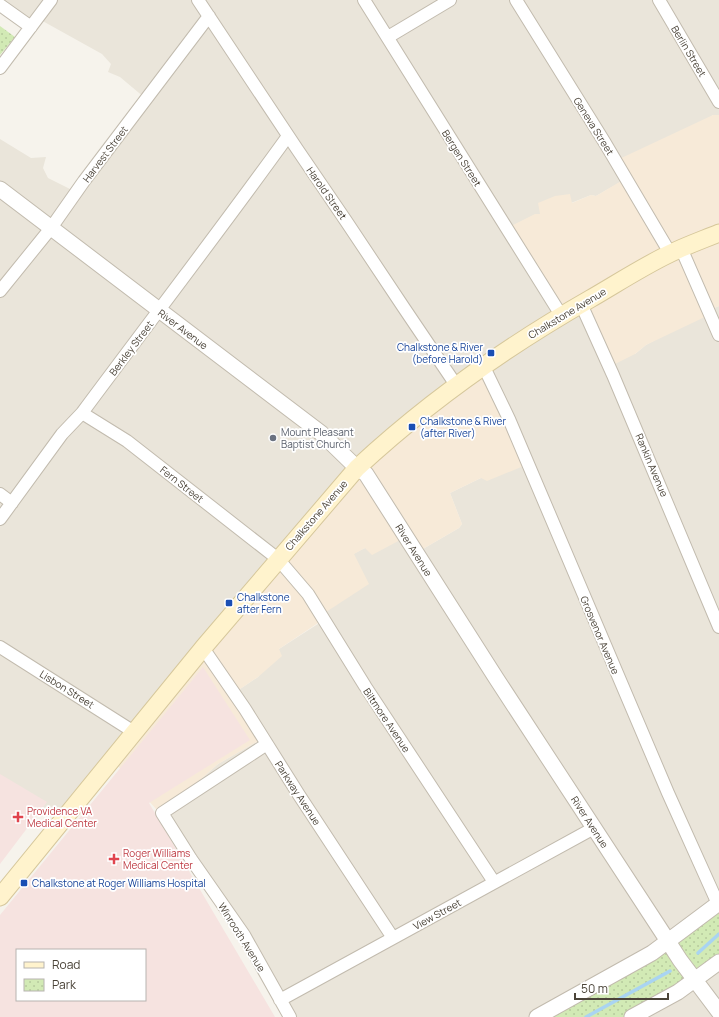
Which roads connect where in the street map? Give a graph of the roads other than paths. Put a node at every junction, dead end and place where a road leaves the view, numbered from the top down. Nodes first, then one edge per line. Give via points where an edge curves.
1 (51, 0) edge
2 (198, 0) edge
3 (364, 0) edge
4 (450, 0) edge
5 (516, 0) edge
6 (659, 0) edge
7 (0, 5) edge
8 (209, 16) junction
9 (31, 27) junction
10 (388, 37) junction
11 (0, 68) edge
12 (719, 102) edge
13 (288, 136) junction
14 (0, 189) edge
15 (50, 228) junction
16 (719, 233) edge
17 (675, 251) junction
18 (0, 291) edge
19 (581, 304) junction
20 (158, 310) junction
21 (561, 315) junction
22 (719, 335) edge
23 (483, 366) junction
24 (456, 385) junction
25 (82, 413) junction
26 (357, 468) junction
27 (0, 494) edge
28 (12, 503) junction
29 (0, 519) edge
30 (278, 559) junction
31 (719, 627) edge
32 (0, 647) edge
33 (203, 648) junction
34 (134, 732) junction
35 (267, 744) junction
36 (594, 828) junction
37 (494, 882) junction
38 (0, 897) edge
39 (718, 904) edge
40 (393, 938) junction
41 (668, 942) junction
42 (719, 962) edge
43 (696, 979) junction
44 (280, 1000) junction
45 (719, 1012) edge
46 (290, 1017) edge
47 (537, 1017) edge
48 (632, 1017) edge

1 - 9 street
2 - 8 street, Harold Street
3 - 10 street, Bergen Street
4 - 10 street
5 - 17 street, Geneva Street
6 - 12 street, Berlin Street
7 - 9 street
8 - 13 street, Harold Street
8 - 15 street, Harvest Street
9 - 11 street
10 - 21 street, Bergen Street
13 - 20 street, Berkley Street
13 - 24 street, Harold Street
14 - 15 street, River Avenue
15 - 18 street, Harvest Street
15 - 20 street, River Avenue
16 - 17 main road, Chalkstone Avenue
17 - 19 main road, Chalkstone Avenue
17 - 22 street, Geneva Street
19 - 21 main road, Chalkstone Avenue
19 - 31 street, Rankin Avenue
20 - 25 street, Berkley Street
20 - 26 street, River Avenue via 321,433
21 - 23 main road, Chalkstone Avenue
23 - 24 main road, Chalkstone Avenue
23 - 39 street, Grosvenor Avenue
24 - 26 main road, Chalkstone Avenue via 380,446
25 - 28 street, Berkley Street via 62,434
25 - 30 street, Fern Street via 127,441
26 - 30 main road, Chalkstone Avenue
26 - 36 street, River Avenue via 366,474
27 - 28 street
28 - 29 street, Berkley Street
30 - 33 main road, Chalkstone Avenue
30 - 37 street, Biltmore Avenue via 308,594 365,686
32 - 34 street, Lisbon Street
33 - 34 main road, Chalkstone Avenue
33 - 35 street, Parkway Avenue
34 - 38 main road, Chalkstone Avenue
35 - 40 street, Parkway Avenue
35 - 44 street, Winrooth Avenue via 162,813 244,935
36 - 37 street, View Street
36 - 41 street, River Avenue
37 - 40 street, View Street
39 - 41 street
40 - 44 street, View Street
41 - 43 street, River Avenue
41 - 47 street
42 - 43 street
43 - 45 street, River Avenue
43 - 48 street
44 - 46 street, Winrooth Avenue

